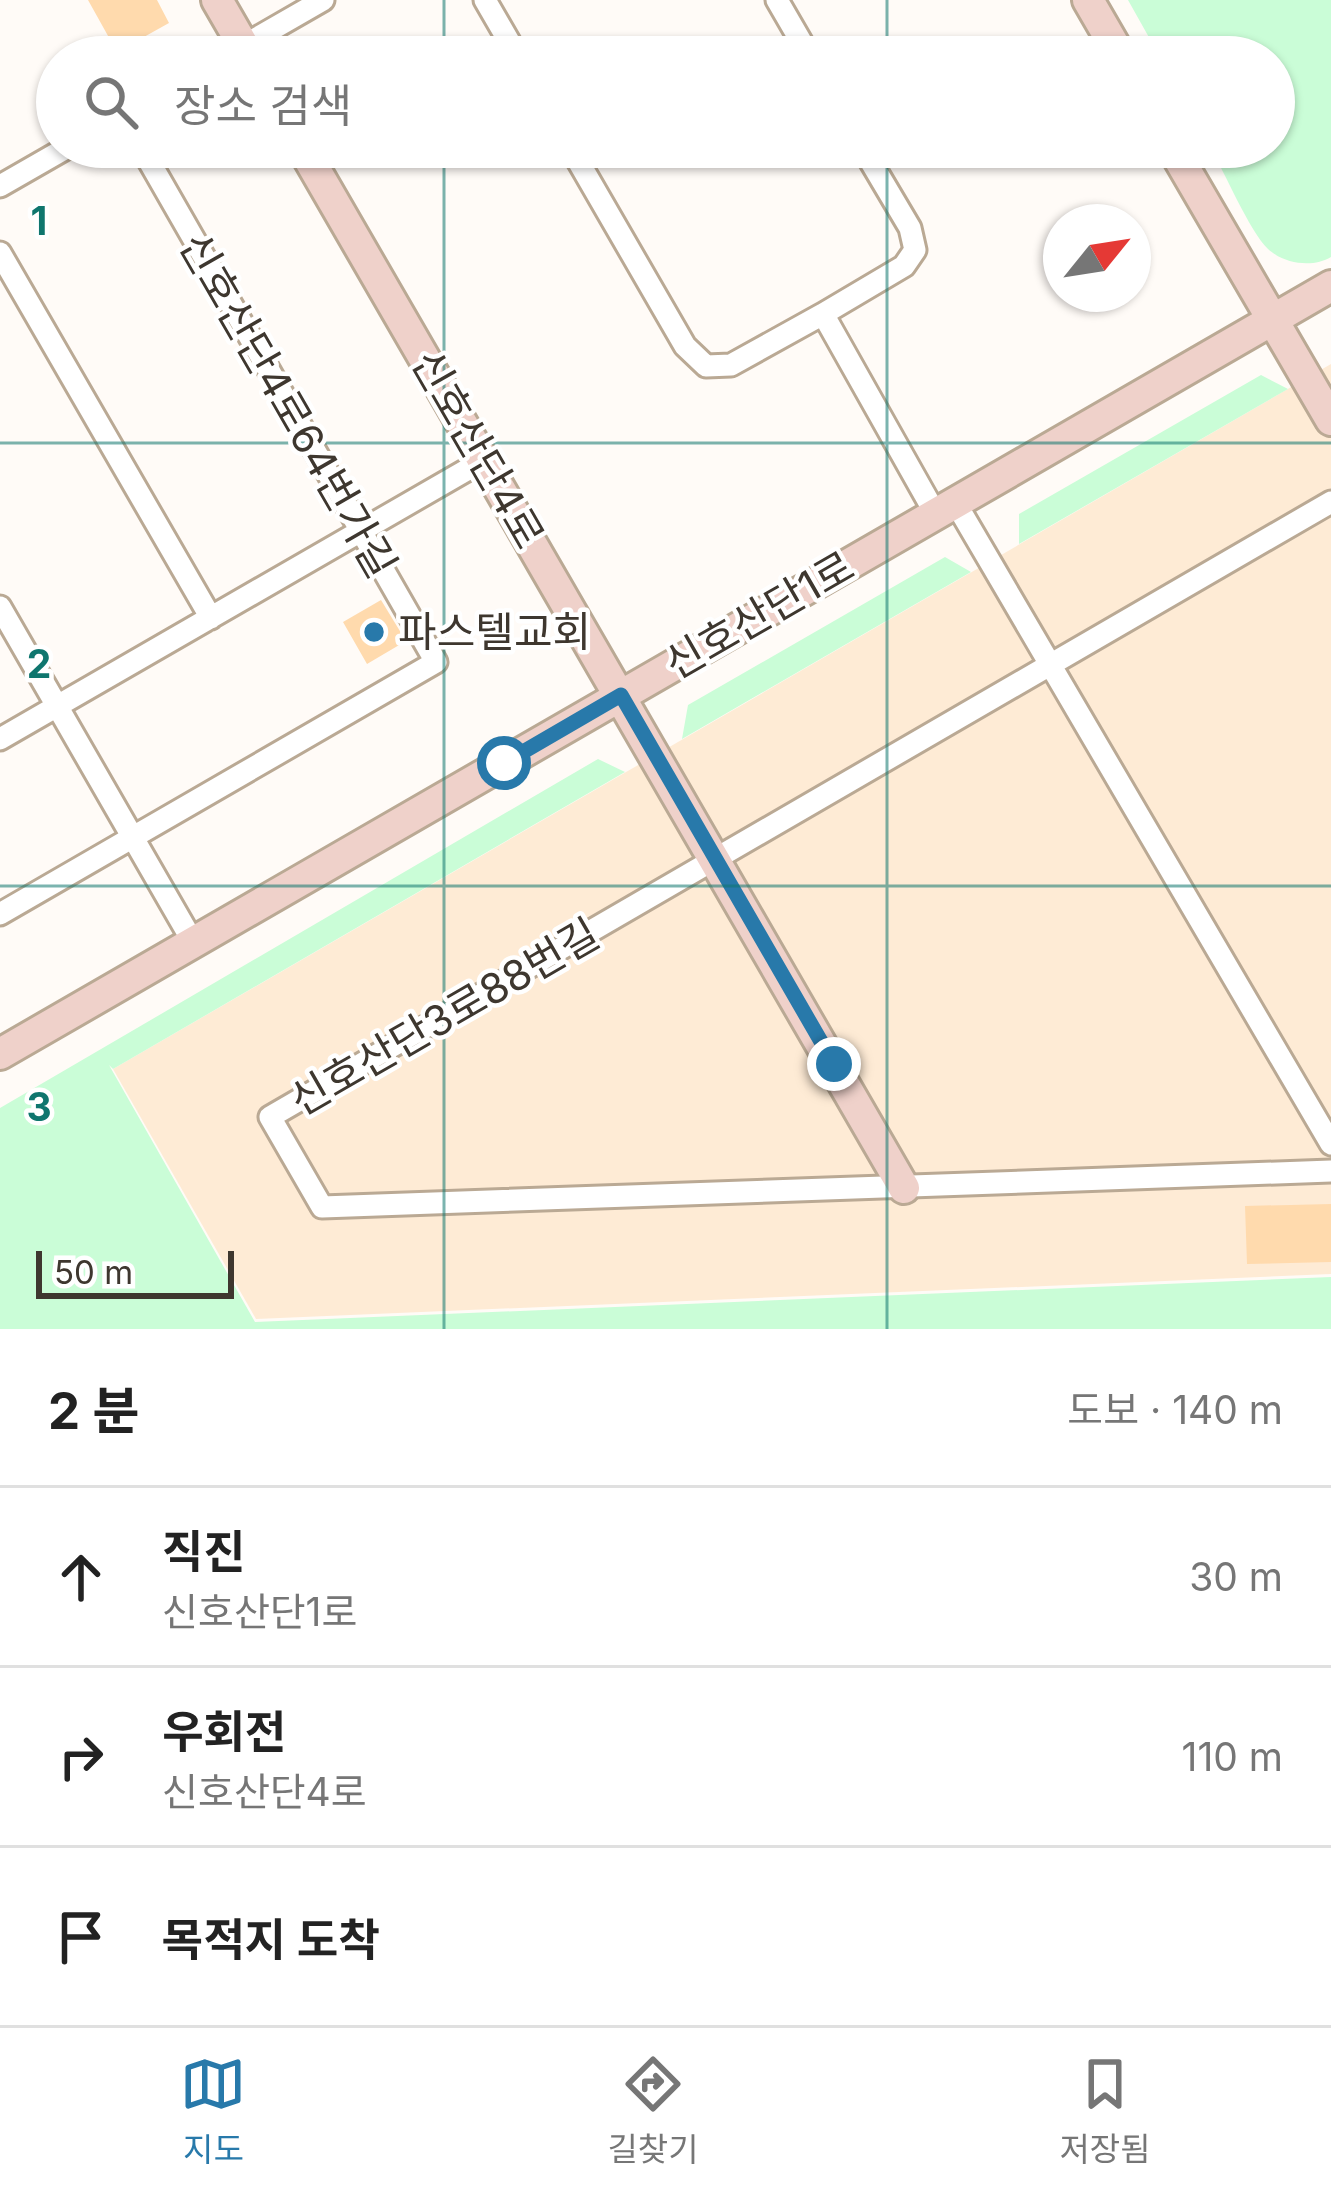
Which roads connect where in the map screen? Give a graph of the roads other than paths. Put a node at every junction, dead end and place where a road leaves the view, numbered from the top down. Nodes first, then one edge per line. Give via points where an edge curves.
1 (217, 0) edge
2 (323, 0) edge
3 (485, 0) edge
4 (777, 0) edge
5 (1088, 0) edge
6 (232, 36) edge
7 (266, 36) edge
8 (506, 36) edge
9 (798, 36) edge
10 (1108, 36) edge
11 (36, 165) edge
12 (153, 168) edge
13 (314, 168) edge
14 (582, 168) edge
15 (874, 168) edge
16 (1184, 168) edge
17 (0, 186) edge
18 (0, 253) edge
19 (1331, 286) edge
20 (823, 314) junction
21 (1272, 320) junction
22 (1331, 420) edge
23 (484, 460) junction
24 (1331, 502) edge
25 (945, 507) junction
26 (361, 532) junction
27 (0, 607) edge
28 (211, 618) junction
29 (1050, 665) junction
30 (621, 695) junction
31 (58, 707) junction
32 (0, 740) edge
33 (133, 838) junction
34 (716, 859) junction
35 (0, 914) edge
36 (193, 942) junction
37 (0, 1054) edge
38 (1331, 1144) edge
39 (1331, 1171) edge
40 (904, 1188) junction

1 - 6 main road
2 - 7 street
3 - 8 street
4 - 9 street
5 - 10 main road
11 - 17 street
12 - 26 street, 신호산단4로64번가길
13 - 23 main road, 신호산단4로
14 - 20 street via 686,346 706,366 731,365
15 - 20 street via 915,250 904,266
16 - 21 main road
18 - 28 street
19 - 21 main road, 신호산단1로
20 - 25 street
21 - 22 main road
21 - 25 main road, 신호산단1로
23 - 26 street
23 - 30 main road, 신호산단4로
24 - 29 street, 신호산단3로88번길
25 - 29 street
25 - 30 main road, 신호산단1로
26 - 28 street
26 - 33 street, 신호산단4로64번가길 via 436,662
27 - 31 street
28 - 31 street
29 - 34 street, 신호산단3로88번길
29 - 38 street
30 - 34 main road, 신호산단4로
30 - 36 main road, 신호산단1로
31 - 32 street
31 - 33 street
33 - 35 street, 신호산단4로64번가길
33 - 36 street
34 - 40 main road, 신호산단4로
34 - 40 street, 신호산단3로88번길 via 270,1117 322,1208
36 - 37 main road, 신호산단1로
39 - 40 street, 신호산단3로88번길

